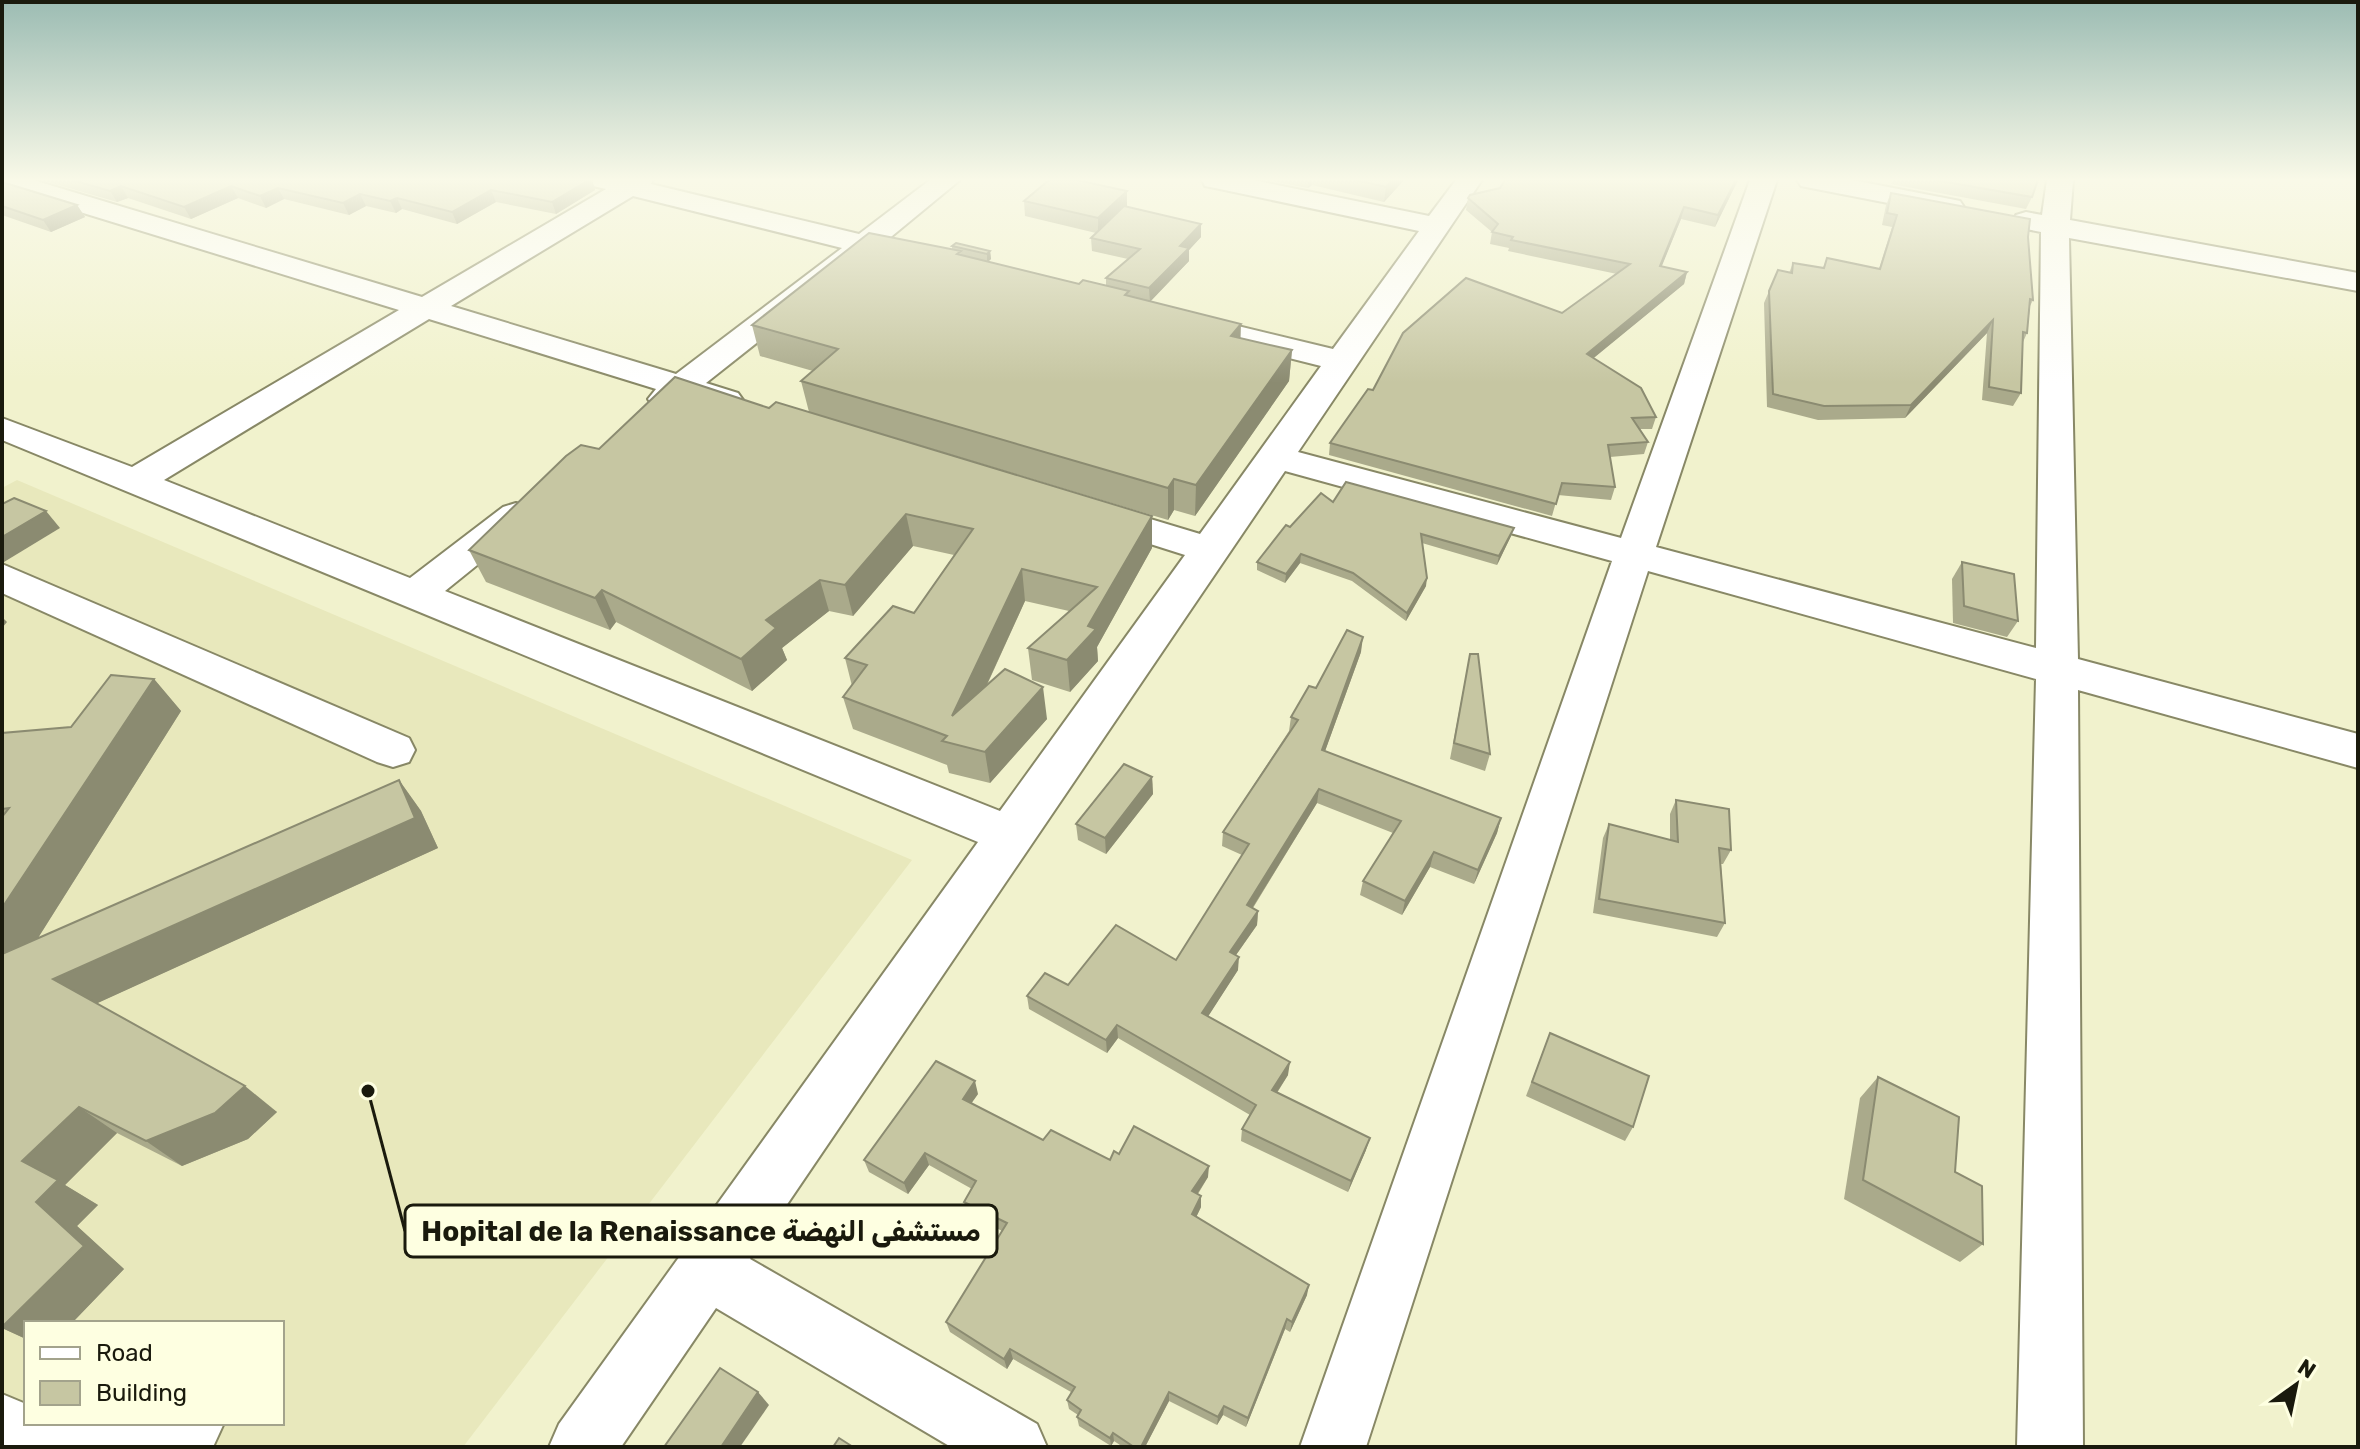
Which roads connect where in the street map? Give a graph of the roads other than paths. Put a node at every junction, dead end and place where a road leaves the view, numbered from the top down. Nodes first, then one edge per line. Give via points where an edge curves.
1 (230, 248) edge
2 (521, 248) edge
3 (859, 248) edge
4 (879, 248) edge
5 (1422, 248) edge
6 (1740, 248) edge
7 (2055, 248) edge
8 (2169, 248) edge
9 (941, 263) edge
10 (2358, 282) edge
11 (427, 307) junction
12 (1157, 316) edge
13 (1342, 361) junction
14 (682, 386) junction
15 (758, 409) edge
16 (645, 414) edge
17 (20, 436) edge
18 (1276, 457) junction
19 (2, 463) edge
20 (134, 482) junction
21 (536, 500) edge
22 (1060, 503) edge
23 (1212, 550) junction
24 (1634, 554) junction
25 (2, 577) edge
26 (414, 595) junction
27 (2057, 669) junction
28 (393, 750) dead end
29 (2358, 751) edge
30 (1009, 835) junction
31 (707, 1268) junction
32 (73, 1425) edge
33 (116, 1425) edge
34 (189, 1425) edge
35 (2, 1427) edge
36 (139, 1447) edge
37 (168, 1447) edge
38 (582, 1447) edge
39 (1014, 1447) edge
40 (1333, 1447) edge
41 (2050, 1447) edge

1 - 11 street
2 - 11 street
3 - 14 street
4 - 9 street
5 - 13 street
6 - 24 street
7 - 27 street
8 - 10 street
11 - 14 street
11 - 20 street
12 - 13 street
13 - 18 street
14 - 15 street
14 - 16 street
17 - 19 street
17 - 20 street
18 - 23 street
18 - 24 street
20 - 26 street
21 - 26 street
22 - 23 street
23 - 30 street
24 - 27 street
24 - 40 street
25 - 28 street
26 - 30 street
27 - 29 street
27 - 41 street
30 - 31 street
31 - 38 street
31 - 39 street
32 - 35 street via 44,1441 24,1442
33 - 36 street
34 - 37 street

